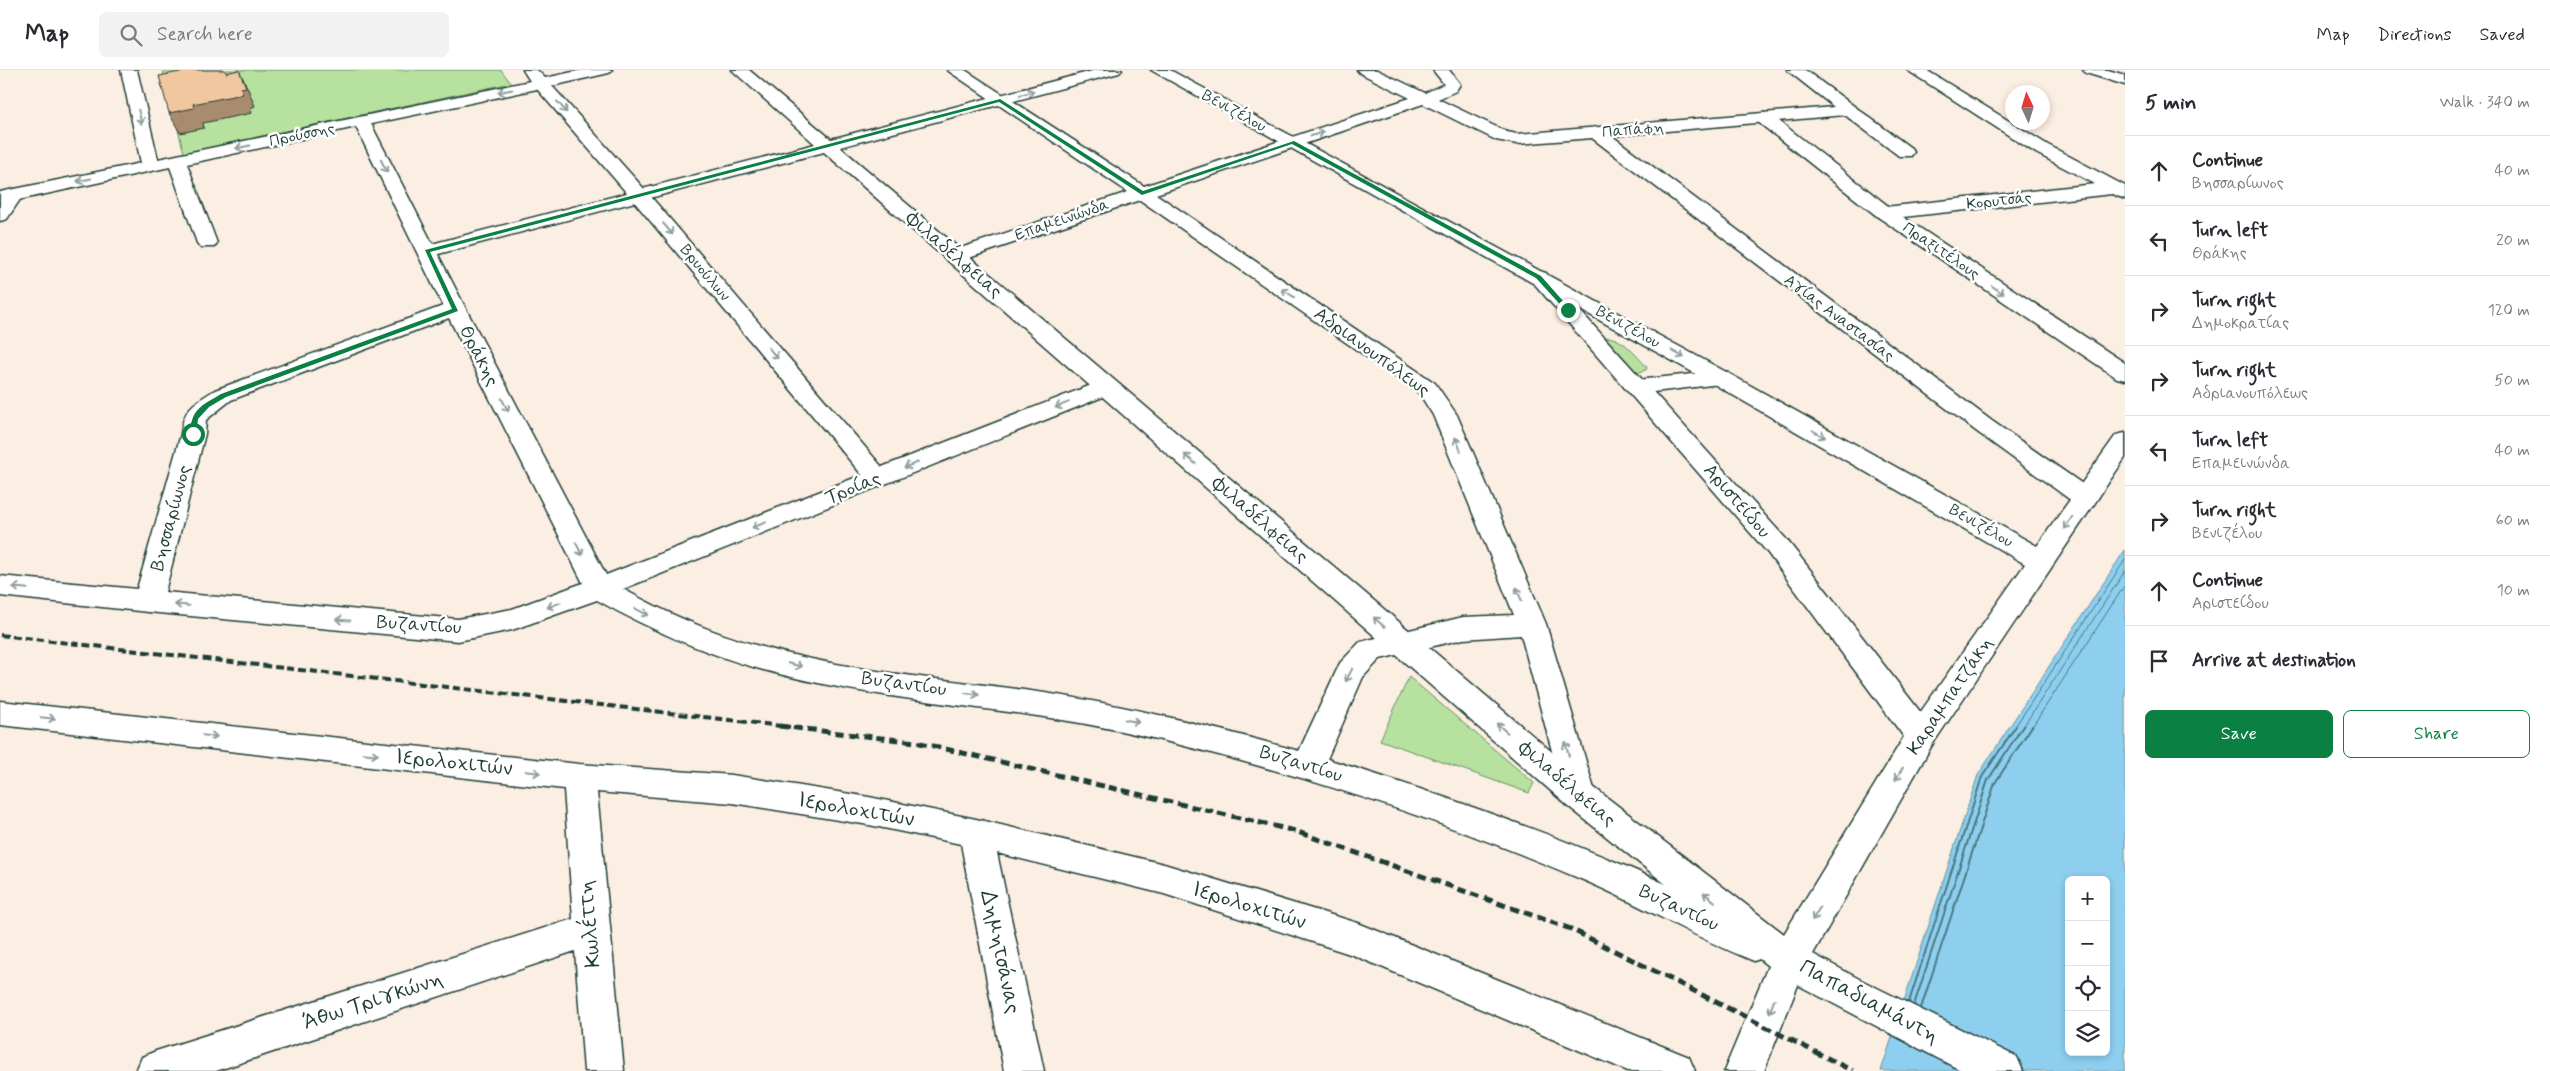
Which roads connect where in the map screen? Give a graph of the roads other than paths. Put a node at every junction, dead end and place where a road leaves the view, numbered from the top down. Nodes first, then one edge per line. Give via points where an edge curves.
1 (129, 70) edge
2 (604, 70) edge
3 (740, 70) edge
4 (955, 70) edge
5 (1114, 70) edge
6 (1159, 70) edge
7 (1365, 70) edge
8 (1441, 70) edge
9 (1795, 70) edge
10 (1915, 70) edge
11 (2091, 70) edge
12 (535, 77) edge
13 (2125, 80) edge
14 (1424, 98) junction
15 (1000, 100) junction
16 (1850, 110) junction
17 (1764, 118) junction
18 (362, 122) junction
19 (1597, 133) junction
20 (1292, 142) junction
21 (827, 146) junction
22 (1905, 152) dead end
23 (177, 161) junction
24 (151, 166) junction
25 (2119, 191) edge
26 (1142, 194) junction
27 (639, 195) junction
28 (7, 197) edge
29 (1885, 213) junction
30 (0, 215) edge
31 (207, 243) dead end
32 (427, 251) junction
33 (956, 256) junction
34 (1539, 277) junction
35 (455, 309) junction
36 (2125, 373) edge
37 (1720, 378) junction
38 (1107, 387) junction
39 (1637, 387) junction
40 (2125, 440) edge
41 (878, 478) junction
42 (2085, 498) junction
43 (2042, 561) junction
44 (0, 586) edge
45 (600, 588) junction
46 (148, 602) junction
47 (1532, 624) junction
48 (1403, 643) junction
49 (1, 717) edge
50 (1921, 736) junction
51 (1309, 765) junction
52 (579, 777) junction
53 (1580, 796) junction
54 (976, 833) junction
55 (590, 930) junction
56 (1789, 960) junction
57 (156, 1071) edge
58 (604, 1071) edge
59 (1024, 1071) edge
60 (1675, 1071) edge
61 (1744, 1071) edge
62 (2003, 1071) edge

1 -> 24 street
2 - 12 street, Προύσσης
3 - 21 street, Φιλαδέλφειας
4 - 15 street, Αδριανουπόλεως
15 -> 5 street
6 - 20 street, Βενιζέλου
7 - 14 street, Παπάφη
8 - 14 street, Επαμεινώνδα via 1451,80 1450,88
9 - 16 street
10 - 25 street via 2042,149
11 - 13 street
12 -> 18 street, Προύσσης
12 -> 27 street, Βρυούλων
14 - 19 street, Παπάφη via 1502,136 1517,139
20 -> 14 street, Επαμεινώνδα
15 - 21 street
15 - 26 street, Αδριανουπόλεως
16 - 17 street, Παπάφη
16 - 22 street
17 - 19 street, Παπάφη
17 - 29 street, Πραξιτέλους
18 -> 23 street, Προύσσης
18 -> 32 street, Θράκης
19 - 42 street, Αγίας Αναστασίας via 1944,397
20 - 26 street, Επαμεινώνδα
20 - 34 street, Βενιζέλου
21 - 27 street
21 - 33 street, Φιλαδέλφειας
23 - 24 street, Προύσσης
23 - 31 street
24 -> 28 street, Προύσσης
25 - 29 street, Κορυτσάς
26 - 33 street, Επαμεινώνδα
47 -> 26 street, Αδριανουπόλεως via 1445,414 1427,388
27 - 32 street
27 -> 41 street, Βρυούλων
28 - 30 street
29 -> 36 street, Πραξιτέλους
32 - 35 street, Θράκης
33 - 38 street, Φιλαδέλφειας
34 -> 37 street, Βενιζέλου
34 - 39 street, Αριστείδου
35 -> 45 street, Θράκης
35 - 46 street, Βησσαρίωνος via 224,395 206,406 194,418 193,434
37 - 39 street
37 -> 43 street, Βενιζέλου
38 -> 41 street, Τροίας
48 -> 38 street, Φιλαδέλφειας
39 - 50 street, Αριστείδου via 1777,546
40 - 42 street, Καραμπατζάκη
41 -> 45 street, Τροίας
42 -> 43 street, Καραμπατζάκη
43 - 50 street, Καραμπατζάκη
46 -> 44 street, Βυζαντίου
45 -> 46 street, Βυζαντίου via 494,626 458,630
45 -> 51 street, Βυζαντίου via 667,624 764,658 840,675 1107,716
47 - 48 street via 1463,628
53 -> 47 street, Αδριανουπόλεως
48 -> 51 street via 1370,650 1358,660
53 -> 48 street, Φιλαδέλφειας
49 -> 52 street, Ιερολοχιτών
50 -> 56 street, Καραμπατζάκη
51 - 56 street, Βυζαντίου via 1469,820 1600,871
52 - 54 street, Ιερολοχιτών via 732,789 869,811
52 - 55 street, Κωλέττη
56 -> 53 street, Φιλαδέλφειας
54 - 59 street, Δημητσάνας
54 - 60 street, Ιερολοχιτών via 1164,879 1358,940
55 - 57 street, Άθω Τριγκώνη
55 - 58 street, Κωλέττη
56 -> 61 street, Καραμπατζάκη
56 - 62 street, Παπαδιαμάντη

